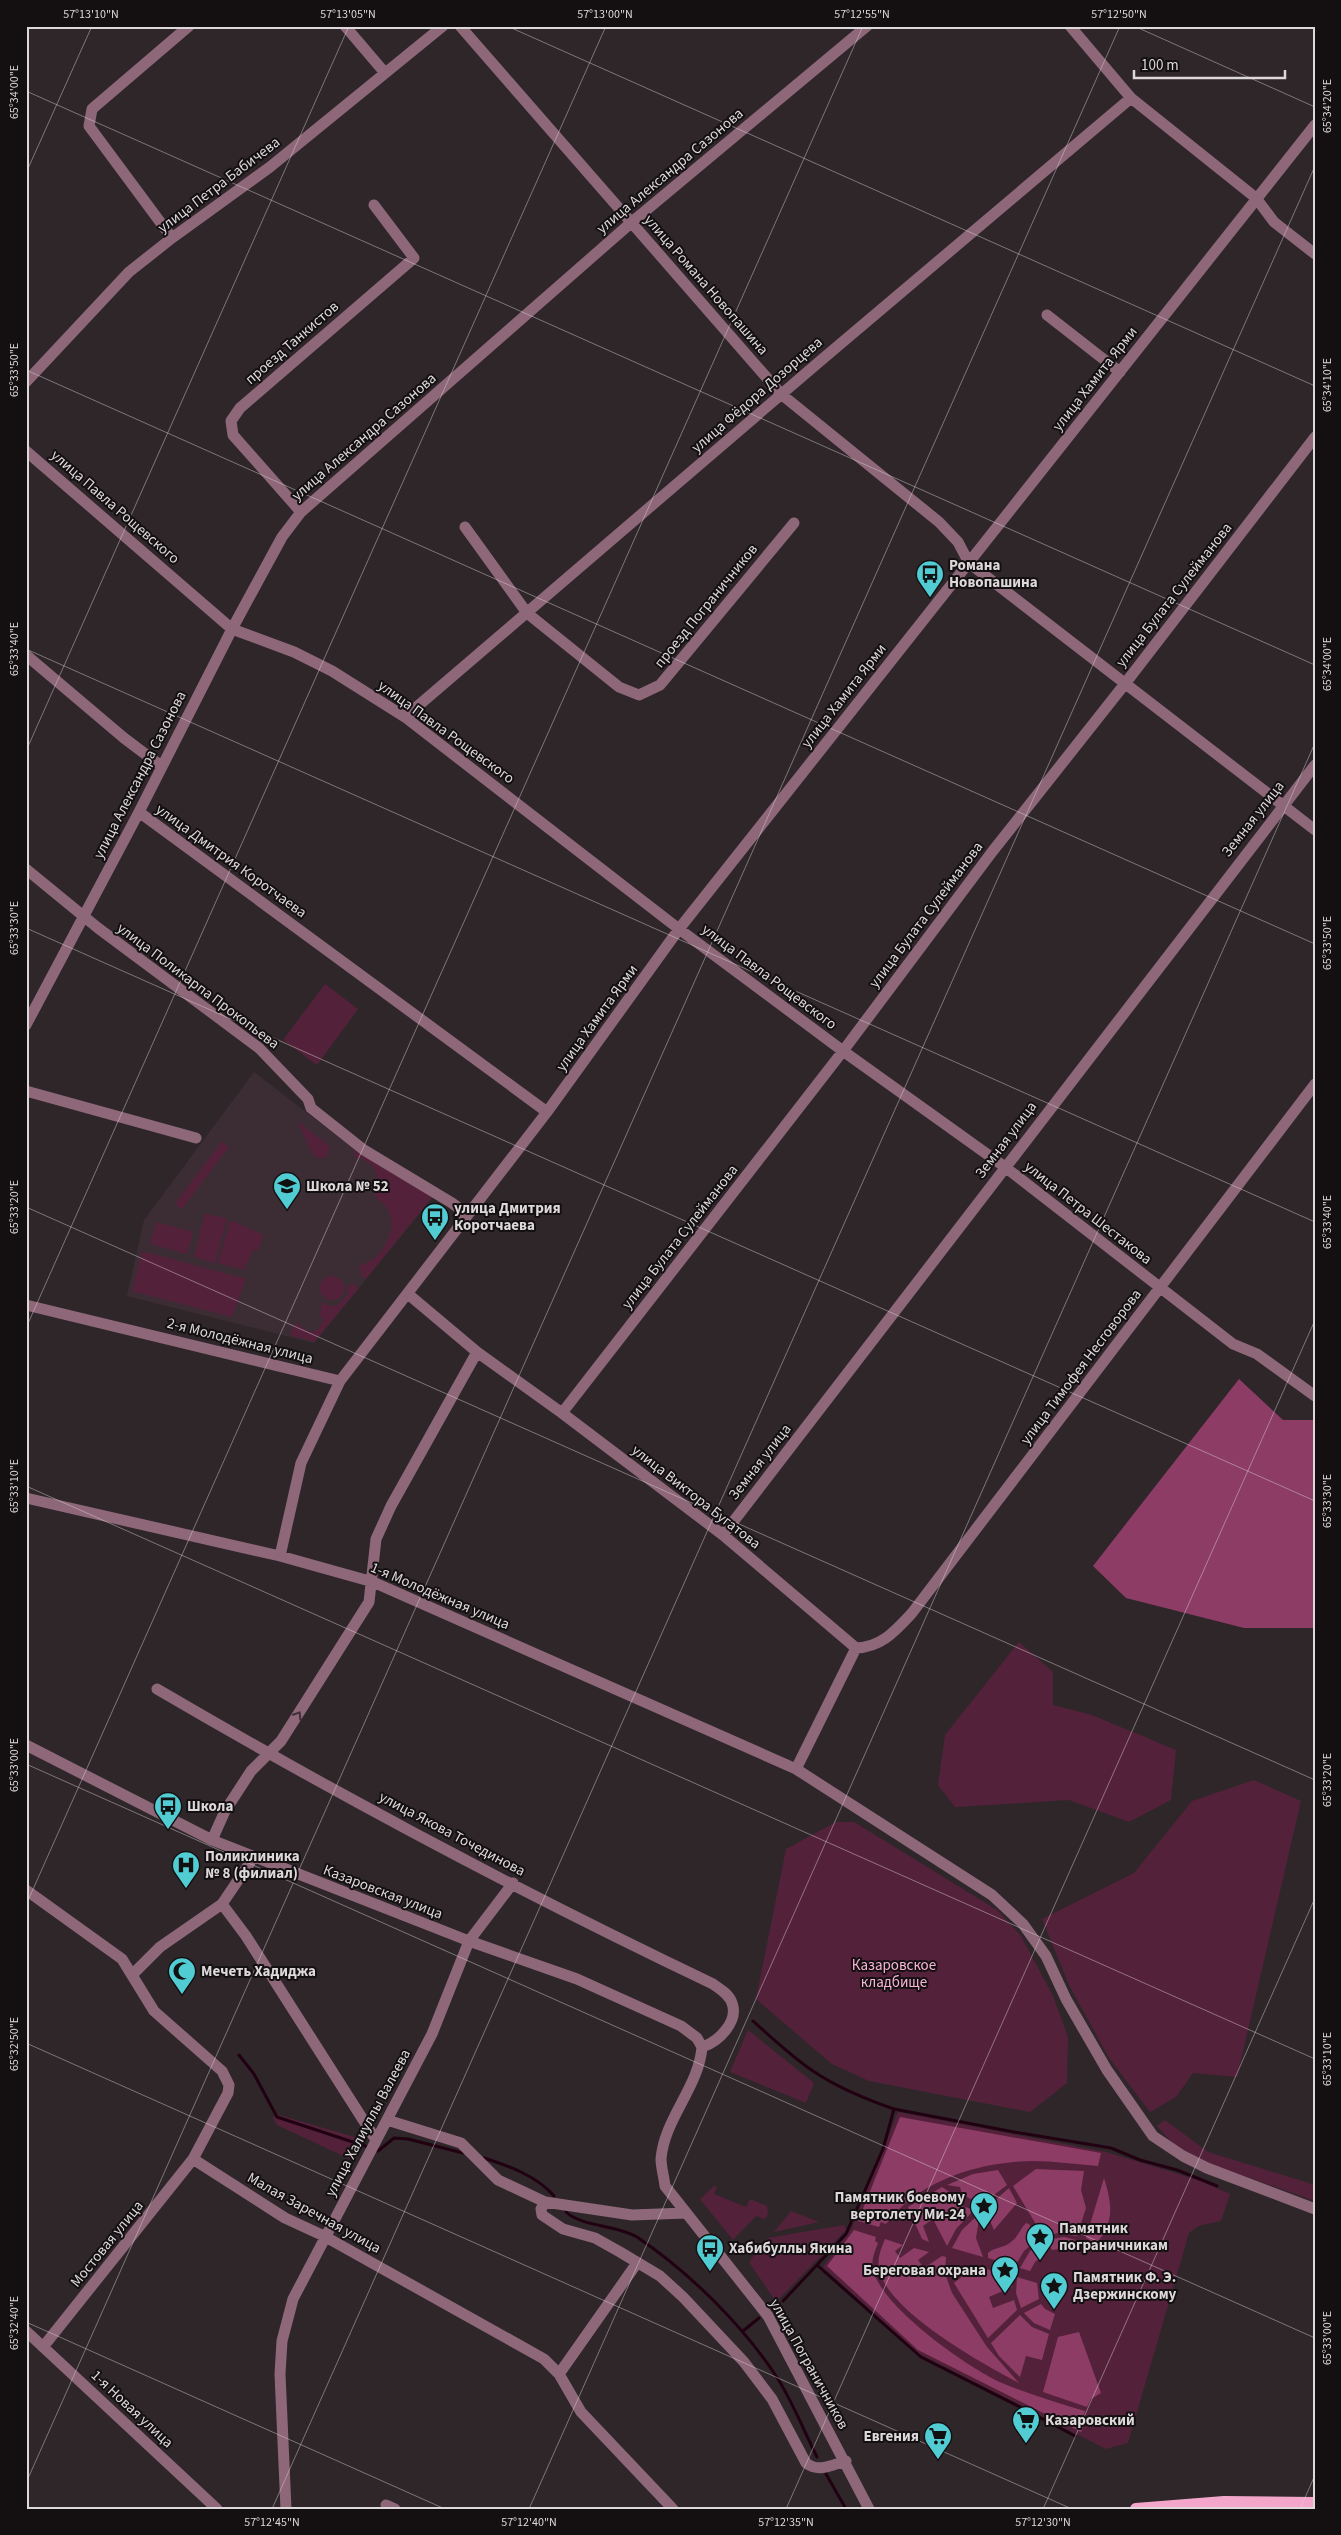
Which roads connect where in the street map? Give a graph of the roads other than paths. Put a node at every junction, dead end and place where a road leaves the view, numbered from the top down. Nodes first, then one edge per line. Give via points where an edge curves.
1 (190, 26) edge
2 (346, 26) edge
3 (443, 26) edge
4 (460, 26) edge
5 (866, 26) edge
6 (1070, 26) edge
7 (385, 73) junction
8 (1131, 98) junction
9 (1315, 126) edge
10 (1256, 198) junction
11 (374, 205) dead end
12 (632, 222) junction
13 (172, 238) junction
14 (1315, 254) edge
15 (1047, 315) dead end
16 (1120, 372) junction
17 (26, 382) edge
18 (781, 394) junction
19 (1315, 437) edge
20 (26, 451) edge
21 (301, 512) junction
22 (794, 522) dead end
23 (465, 527) dead end
24 (969, 563) junction
25 (527, 614) junction
26 (232, 629) junction
27 (26, 655) edge
28 (1124, 685) junction
29 (405, 717) junction
30 (1315, 765) edge
31 (161, 766) junction
32 (1282, 806) junction
33 (139, 812) junction
34 (1315, 830) edge
35 (26, 869) edge
36 (84, 916) junction
37 (679, 929) junction
38 (26, 1025) edge
39 (843, 1051) junction
40 (1315, 1084) edge
41 (26, 1091) edge
42 (547, 1112) junction
43 (196, 1138) dead end
44 (1005, 1167) junction
45 (468, 1215) junction
46 (1160, 1288) junction
47 (408, 1294) junction
48 (26, 1305) edge
49 (477, 1352) junction
50 (340, 1381) junction
51 (1315, 1396) edge
52 (562, 1413) junction
53 (26, 1498) edge
54 (722, 1535) junction
55 (280, 1556) junction
56 (373, 1582) junction
57 (856, 1648) junction
58 (157, 1689) dead end
59 (26, 1745) edge
60 (270, 1755) junction
61 (796, 1769) junction
62 (212, 1840) junction
63 (253, 1858) junction
64 (513, 1884) junction
65 (26, 1890) edge
66 (222, 1904) junction
67 (470, 1941) junction
68 (132, 1975) junction
69 (702, 2047) junction
70 (388, 2120) junction
71 (376, 2140) junction
72 (193, 2159) junction
73 (545, 2202) junction
74 (1315, 2209) edge
75 (686, 2213) junction
76 (324, 2236) junction
77 (637, 2263) junction
78 (26, 2331) edge
79 (43, 2347) junction
80 (559, 2374) junction
81 (846, 2461) junction
82 (1315, 2504) edge
83 (218, 2509) edge
84 (286, 2509) edge
85 (674, 2509) edge
86 (869, 2509) edge
87 (1136, 2509) edge

1 - 13 street via 92,109 89,126
2 - 7 street
3 - 7 street, улица Петра Бабичева
4 - 12 street, улица Романа Новопашина
5 - 12 street, улица Александра Сазонова
6 - 8 street
7 - 13 street, улица Петра Бабичева via 270,166
8 - 10 street
8 - 18 street, улица Фёдора Дозорцева
9 - 10 street, улица Хамита Ярми
10 - 14 street via 1274,222
10 - 16 street, улица Хамита Ярми
11 - 21 street, проезд Танкистов via 414,258 240,408 231,421 233,435
12 - 18 street, улица Романа Новопашина
12 - 21 street, улица Александра Сазонова
13 - 17 street, улица Петра Бабичева via 130,272
15 - 16 street
16 - 24 street, улица Хамита Ярми
18 - 24 street, улица Романа Новопашина via 940,522 958,542
18 - 25 street, улица Фёдора Дозорцева
19 - 28 street, улица Булата Сулейманова
20 - 26 street, улица Павла Рощевского
21 - 26 street, улица Александра Сазонова via 282,537
22 - 25 street, проезд Пограничников via 660,685 639,695 619,687
23 - 25 street, проезд Пограничников
24 - 28 street
24 - 37 street, улица Хамита Ярми
25 - 29 street, улица Фёдора Дозорцева
26 - 29 street, улица Павла Рощевского via 294,652 332,671
26 - 31 street, улица Александра Сазонова
27 - 31 street
28 - 32 street
28 - 39 street, улица Булата Сулейманова via 992,852
29 - 37 street, улица Павла Рощевского
30 - 32 street, Земная улица
31 - 33 street, улица Александра Сазонова
32 - 34 street
32 - 44 street, Земная улица
33 - 36 street, улица Александра Сазонова
33 - 42 street, улица Дмитрия Коротчаева
35 - 36 street, улица Поликарпа Прокопьева
36 - 38 street, улица Александра Сазонова
36 - 45 street, улица Поликарпа Прокопьева via 259,1048 308,1099 311,1108 364,1150
37 - 39 street, улица Павла Рощевского
37 - 42 street, улица Хамита Ярми
39 - 44 street, улица Петра Шестакова
39 - 52 street, улица Булата Сулейманова
40 - 46 street, улица Тимофея Несговорова
41 - 43 street
42 - 45 street, улица Хамита Ярми
44 - 46 street, улица Петра Шестакова
44 - 54 street, Земная улица
45 - 47 street, улица Хамита Ярми
46 - 51 street, улица Петра Шестакова via 1233,1344 1257,1354
46 - 57 street, улица Тимофея Несговорова via 912,1613 888,1638 869,1648
47 - 49 street, улица Виктора Бугатова
47 - 50 street
48 - 50 street, 2-я Молодёжная улица
49 - 52 street, улица Виктора Бугатова
49 - 56 street via 391,1506 376,1540 371,1567
50 - 55 street via 301,1463
52 - 54 street, улица Виктора Бугатова
53 - 55 street, 1-я Молодёжная улица
54 - 57 street, улица Виктора Бугатова
55 - 56 street, 1-я Молодёжная улица
60 -> 56 street via 369,1602
56 - 61 street, 1-я Молодёжная улица
57 - 61 street
58 - 60 street, улица Якова Точединова
59 - 62 street, Казаровская улица
60 - 62 street via 251,1771 225,1811
60 - 64 street, улица Якова Точединова
61 - 74 street, 1-я Молодёжная улица via 992,1895 1023,1924 1046,1956 1066,2000 1107,2070 1153,2136 1207,2168
62 - 63 street, Казаровская улица
63 - 66 street
63 - 67 street, Казаровская улица
64 - 67 street, улица Халиуллы Валеева
64 - 69 street, улица Якова Точединова via 727,1994 732,2003 725,2032 719,2040
65 - 68 street via 122,1960
66 - 68 street via 160,1947
66 - 71 street via 246,1936
67 - 69 street, Казаровская улица via 577,1979 681,2026 697,2038
67 - 70 street, улица Халиуллы Валеева via 432,2034
68 - 72 street via 154,2011 222,2071 229,2085 228,2093
69 - 75 street, улица Пограничников via 697,2067 668,2130 661,2159 665,2186
70 - 71 street, улица Халиуллы Валеева
70 - 73 street via 461,2143 498,2180
71 - 76 street, улица Халиуллы Валеева
72 - 76 street, Малая Заречная улица via 285,2218
72 - 79 street, Мостовая улица
73 - 75 street via 632,2215
73 - 77 street via 542,2216 562,2228 595,2238
75 - 81 street, улица Пограничников via 768,2316
76 - 80 street, Малая Заречная улица via 544,2359
76 - 84 street, улица Халиуллы Валеева via 293,2299 282,2341 280,2374
77 - 80 street
77 - 81 street via 660,2276 683,2296 744,2362 772,2399 806,2463 819,2469
78 - 79 street, 1-я Новая улица
79 - 83 street, 1-я Новая улица
80 - 85 street, Малая Заречная улица via 581,2412
81 - 86 street, улица Пограничников
82 - 87 main road via 1224,2502

